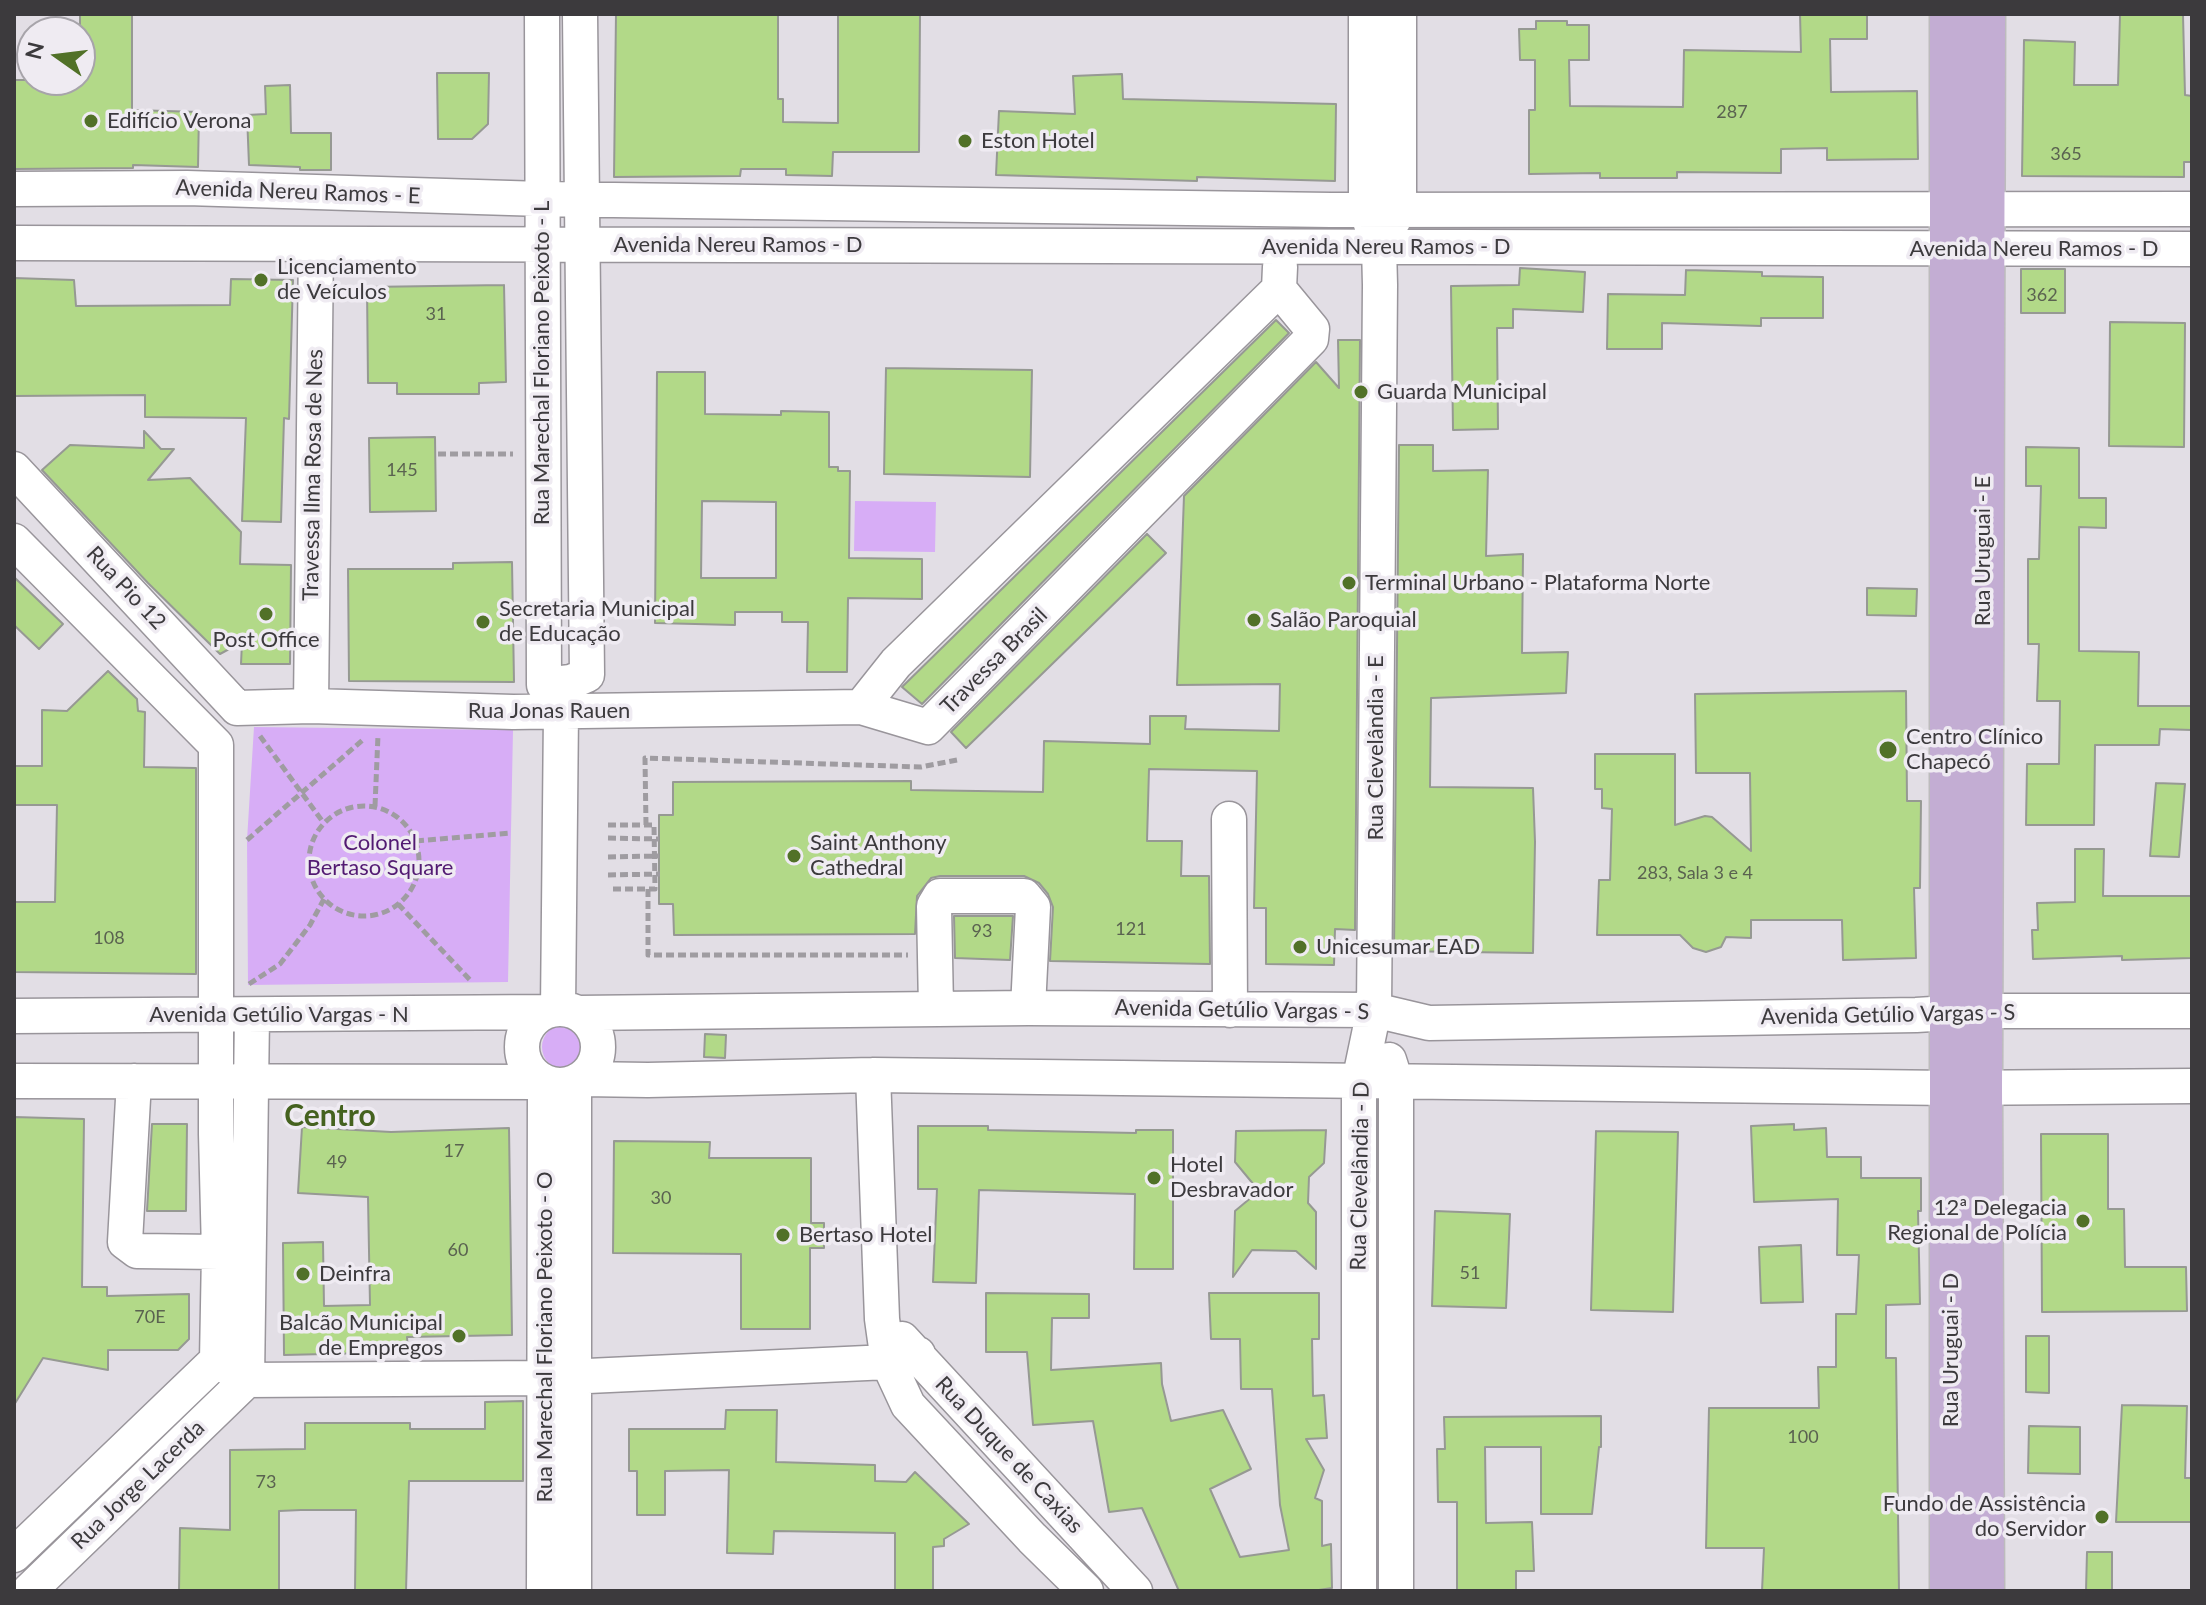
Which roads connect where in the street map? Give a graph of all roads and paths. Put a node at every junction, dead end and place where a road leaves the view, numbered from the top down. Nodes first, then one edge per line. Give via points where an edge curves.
1 (542, 14) edge
2 (580, 14) edge
3 (1366, 14) edge
4 (1399, 14) edge
5 (1951, 14) edge
6 (1984, 14) edge
7 (14, 189) edge
8 (542, 199) junction
9 (582, 199) junction
10 (2192, 209) edge
11 (1382, 210) junction
12 (1968, 229) junction
13 (14, 243) edge
14 (316, 244) junction
15 (542, 244) junction
16 (581, 245) junction
17 (1379, 246) junction
18 (1281, 247) junction
19 (2192, 249) edge
20 (1279, 289) junction
21 (438, 454) dead end
22 (542, 454) junction
23 (14, 469) edge
24 (42, 497) junction
25 (14, 533) edge
26 (14, 541) edge
27 (566, 697) junction
28 (311, 706) junction
29 (861, 707) junction
30 (246, 718) junction
31 (216, 745) junction
32 (957, 760) dead end
33 (301, 793) junction
34 (375, 806) junction
35 (1229, 819) dead end
36 (323, 822) junction
37 (608, 825) dead end
38 (646, 825) junction
39 (511, 833) dead end
40 (608, 838) dead end
41 (657, 839) junction
42 (247, 840) dead end
43 (416, 841) junction
44 (657, 856) junction
45 (608, 857) dead end
46 (657, 874) junction
47 (608, 875) dead end
48 (609, 889) dead end
49 (648, 889) junction
50 (324, 899) junction
51 (398, 904) junction
52 (921, 955) dead end
53 (250, 1001) junction
54 (936, 1008) junction
55 (1028, 1008) junction
56 (1230, 1010) junction
57 (1374, 1010) junction
58 (560, 1011) junction
59 (2192, 1011) edge
60 (1966, 1012) junction
61 (476, 1014) junction
62 (14, 1016) edge
63 (216, 1016) junction
64 (873, 1075) junction
65 (14, 1081) edge
66 (134, 1081) junction
67 (215, 1081) junction
68 (251, 1081) junction
69 (561, 1082) junction
70 (1359, 1082) junction
71 (1396, 1082) junction
72 (2192, 1086) edge
73 (1966, 1088) junction
74 (219, 1252) junction
75 (903, 1358) junction
76 (217, 1360) junction
77 (559, 1377) junction
78 (247, 1380) junction
79 (14, 1555) edge
80 (29, 1591) edge
81 (544, 1591) edge
82 (574, 1591) edge
83 (1086, 1591) edge
84 (1135, 1591) edge
85 (1359, 1591) edge
86 (1396, 1591) edge
87 (1951, 1591) edge
88 (1983, 1591) edge

1 - 8 street, Rua Marechal Floriano Peixoto - L
2 - 9 street, Rua Marechal Floriano Peixoto - L
3 - 11 street, Rua Clevelândia - E
4 - 11 street, Rua Clevelândia - E
5 - 12 main road, Rua Uruguai - E
6 - 12 main road, Rua Uruguai - E
7 - 8 street, Avenida Nereu Ramos - E via 187,188
8 - 9 street, Avenida Nereu Ramos - E
8 - 15 street, Rua Marechal Floriano Peixoto - L
9 - 11 street, Avenida Nereu Ramos - D
9 - 16 street, Rua Marechal Floriano Peixoto - L
10 - 12 street, Avenida Nereu Ramos - D
11 - 12 street, Avenida Nereu Ramos - D
11 - 17 street, Rua Clevelândia - E
12 - 17 street, Avenida Nereu Ramos - D
12 - 19 street, Avenida Nereu Ramos - D
12 - 60 main road, Rua Uruguai - E
13 - 14 street
14 - 15 street
14 - 28 street, Travessa Ilma Rosa de Nes
15 - 16 street
15 - 22 street, Rua Marechal Floriano Peixoto - L
16 - 18 street, Avenida Nereu Ramos - D
16 - 27 street, Rua Marechal Floriano Peixoto - L via 587,675
17 - 18 street, Avenida Nereu Ramos - D
17 - 57 street, Rua Clevelândia - E
18 - 20 street
20 - 29 street via 896,663
20 - 29 street, Travessa Brasil via 1312,329 1311,339 928,727
21 - 22 path
22 - 27 street, Rua Marechal Floriano Peixoto - L via 544,685
23 - 24 street, Rua Pio 12
24 - 25 street
24 - 30 street, Rua Pio 12
26 - 31 street, Rua Pio 12
27 - 28 street, Rua Jonas Rauen
27 - 29 street, Rua Jonas Rauen
27 - 58 street, Rua Marechal Floriano Peixoto - L
28 - 30 street, Rua Jonas Rauen
30 - 31 street
30 - 33 path
31 - 63 street
32 - 38 path via 921,767 645,758
33 - 34 path via 378,727
33 - 36 path
33 - 42 path
34 - 36 path via 357,805
34 - 43 path via 393,813
35 - 56 street
36 - 50 path via 308,861 312,882
37 - 38 path
38 - 41 path via 654,825
39 - 43 path
40 - 41 path
41 - 44 path
43 - 51 path via 417,875
44 - 45 path
44 - 46 path
46 - 47 path
46 - 49 path via 655,889
48 - 49 path
49 - 52 path via 648,955
50 - 51 path via 352,915 368,916
50 - 53 path
51 - 61 path via 474,984
53 - 61 street, Avenida Getúlio Vargas - N
53 - 63 street, Avenida Getúlio Vargas - N
53 - 68 street
54 - 55 street, Avenida Getúlio Vargas - S
54 - 55 street via 934,906 940,896 1024,896 1033,907
54 - 58 street, Avenida Getúlio Vargas - S
55 - 56 street, Avenida Getúlio Vargas - S
56 - 57 street, Avenida Getúlio Vargas - S
57 - 60 street, Avenida Getúlio Vargas - S via 1429,1023
57 - 70 street, Rua Clevelândia - D
57 - 71 street, Rua Clevelândia - D
58 - 61 street, Avenida Getúlio Vargas - N
58 - 69 street via 592,1026 599,1044 595,1063
58 - 69 street via 526,1029 522,1053 534,1075
59 - 60 street, Avenida Getúlio Vargas - S
60 - 73 main road, Rua Uruguai - E
62 - 63 street, Avenida Getúlio Vargas - N
63 - 67 street
64 - 69 street
64 - 70 street
64 - 75 street, Rua Duque de Caxias via 882,1319
65 - 66 street
66 - 67 street
66 - 74 street via 125,1242 137,1251
67 - 68 street
67 - 74 street
68 - 69 street
68 - 78 street
69 - 77 street, Rua Marechal Floriano Peixoto - O
70 - 71 street
70 - 85 street, Rua Clevelândia - D
71 - 73 street
71 - 86 street, Rua Clevelândia - D
72 - 73 street
73 - 87 main road, Rua Uruguai - D
73 - 88 main road, Rua Uruguai - D
74 - 76 street
75 - 77 street
75 - 83 street, Rua Duque de Caxias via 908,1405
75 - 84 street, Rua Duque de Caxias
76 - 78 street
76 - 79 street, Rua Jorge Lacerda
77 - 78 street
77 - 81 street, Rua Marechal Floriano Peixoto - O
77 - 82 street, Rua Marechal Floriano Peixoto - O
78 - 80 street, Rua Jorge Lacerda

